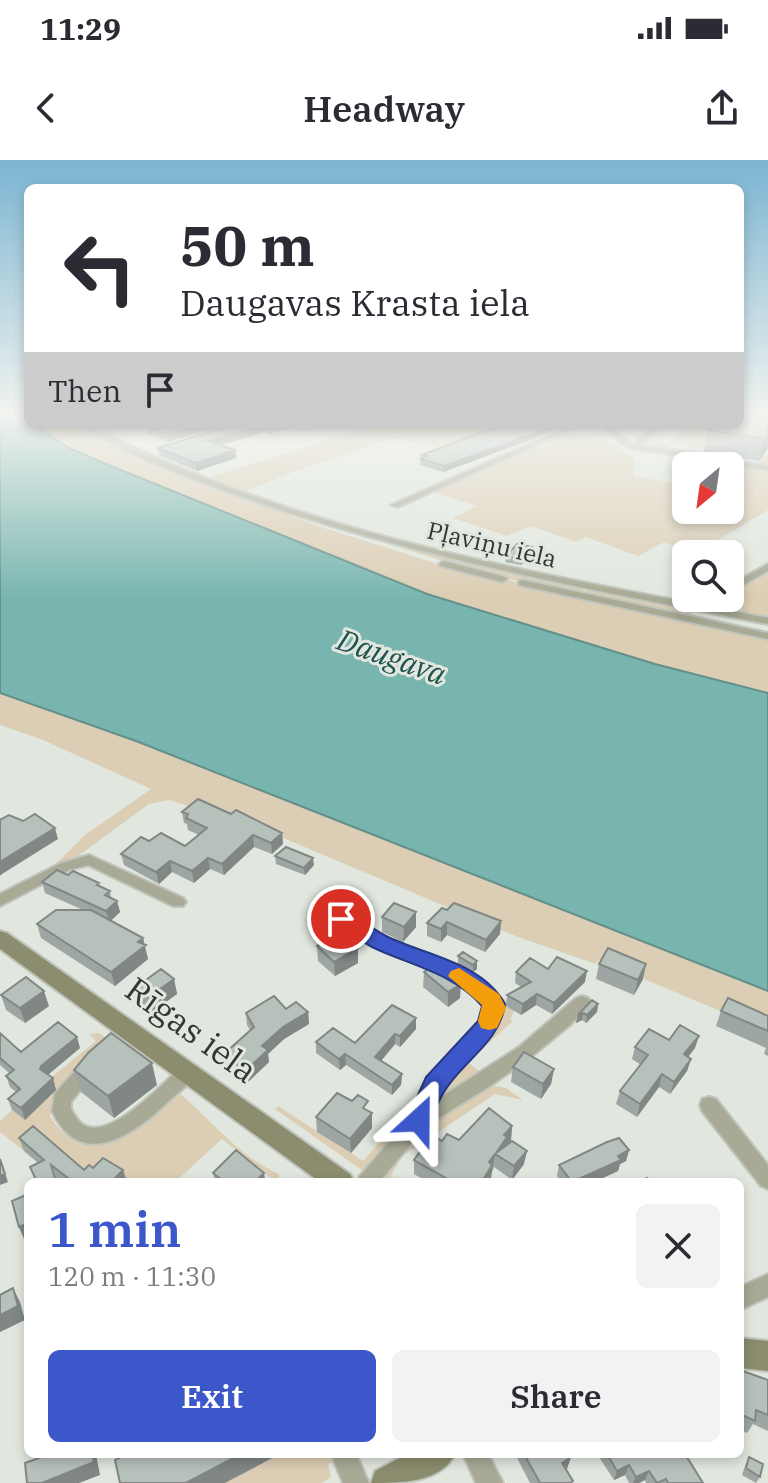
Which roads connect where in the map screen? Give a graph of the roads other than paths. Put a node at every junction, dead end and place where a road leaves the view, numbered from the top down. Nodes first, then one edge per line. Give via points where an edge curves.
1 (196, 476) edge
2 (462, 476) edge
3 (395, 505) dead end
4 (295, 514) junction
5 (768, 567) edge
6 (744, 581) edge
7 (672, 603) edge
8 (701, 612) edge
9 (720, 612) edge
10 (735, 612) edge
11 (739, 616) junction
12 (690, 620) junction
13 (768, 621) edge
14 (768, 636) edge
15 (0, 901) edge
16 (178, 902) dead end
17 (341, 919) dead end
18 (4, 947) edge
19 (582, 1003) dead end
20 (117, 1043) junction
21 (187, 1072) junction
22 (709, 1105) dead end
23 (419, 1120) junction
24 (335, 1178) edge
25 (370, 1178) edge
26 (768, 1180) edge
27 (768, 1285) edge
28 (744, 1297) edge
29 (744, 1353) edge
30 (768, 1356) edge
31 (345, 1458) edge
32 (432, 1458) edge
33 (477, 1458) edge
34 (356, 1483) edge
35 (387, 1483) edge
36 (490, 1483) edge

1 - 4 street, Pļaviņu iela
2 - 3 street
4 - 7 street, Pļaviņu iela via 508,571
4 - 12 street via 464,569
5 - 6 street
8 - 12 street
9 - 11 street, Pļaviņu iela
10 - 11 street
11 - 13 street, Pļaviņu iela
12 - 14 street
15 - 16 street via 64,867 89,860
17 - 23 street via 379,942 441,965 494,1004 486,1028 435,1084
18 - 20 main road, Rīgas iela
19 - 23 street via 503,1068
20 - 21 main road, Rīgas iela
20 - 21 street via 62,1099 66,1121 85,1135 98,1137 125,1128
21 - 24 main road, Rīgas iela
22 - 26 street
23 - 25 street
27 - 28 street
29 - 30 main road
31 - 34 street
32 - 35 main road
33 - 36 street

